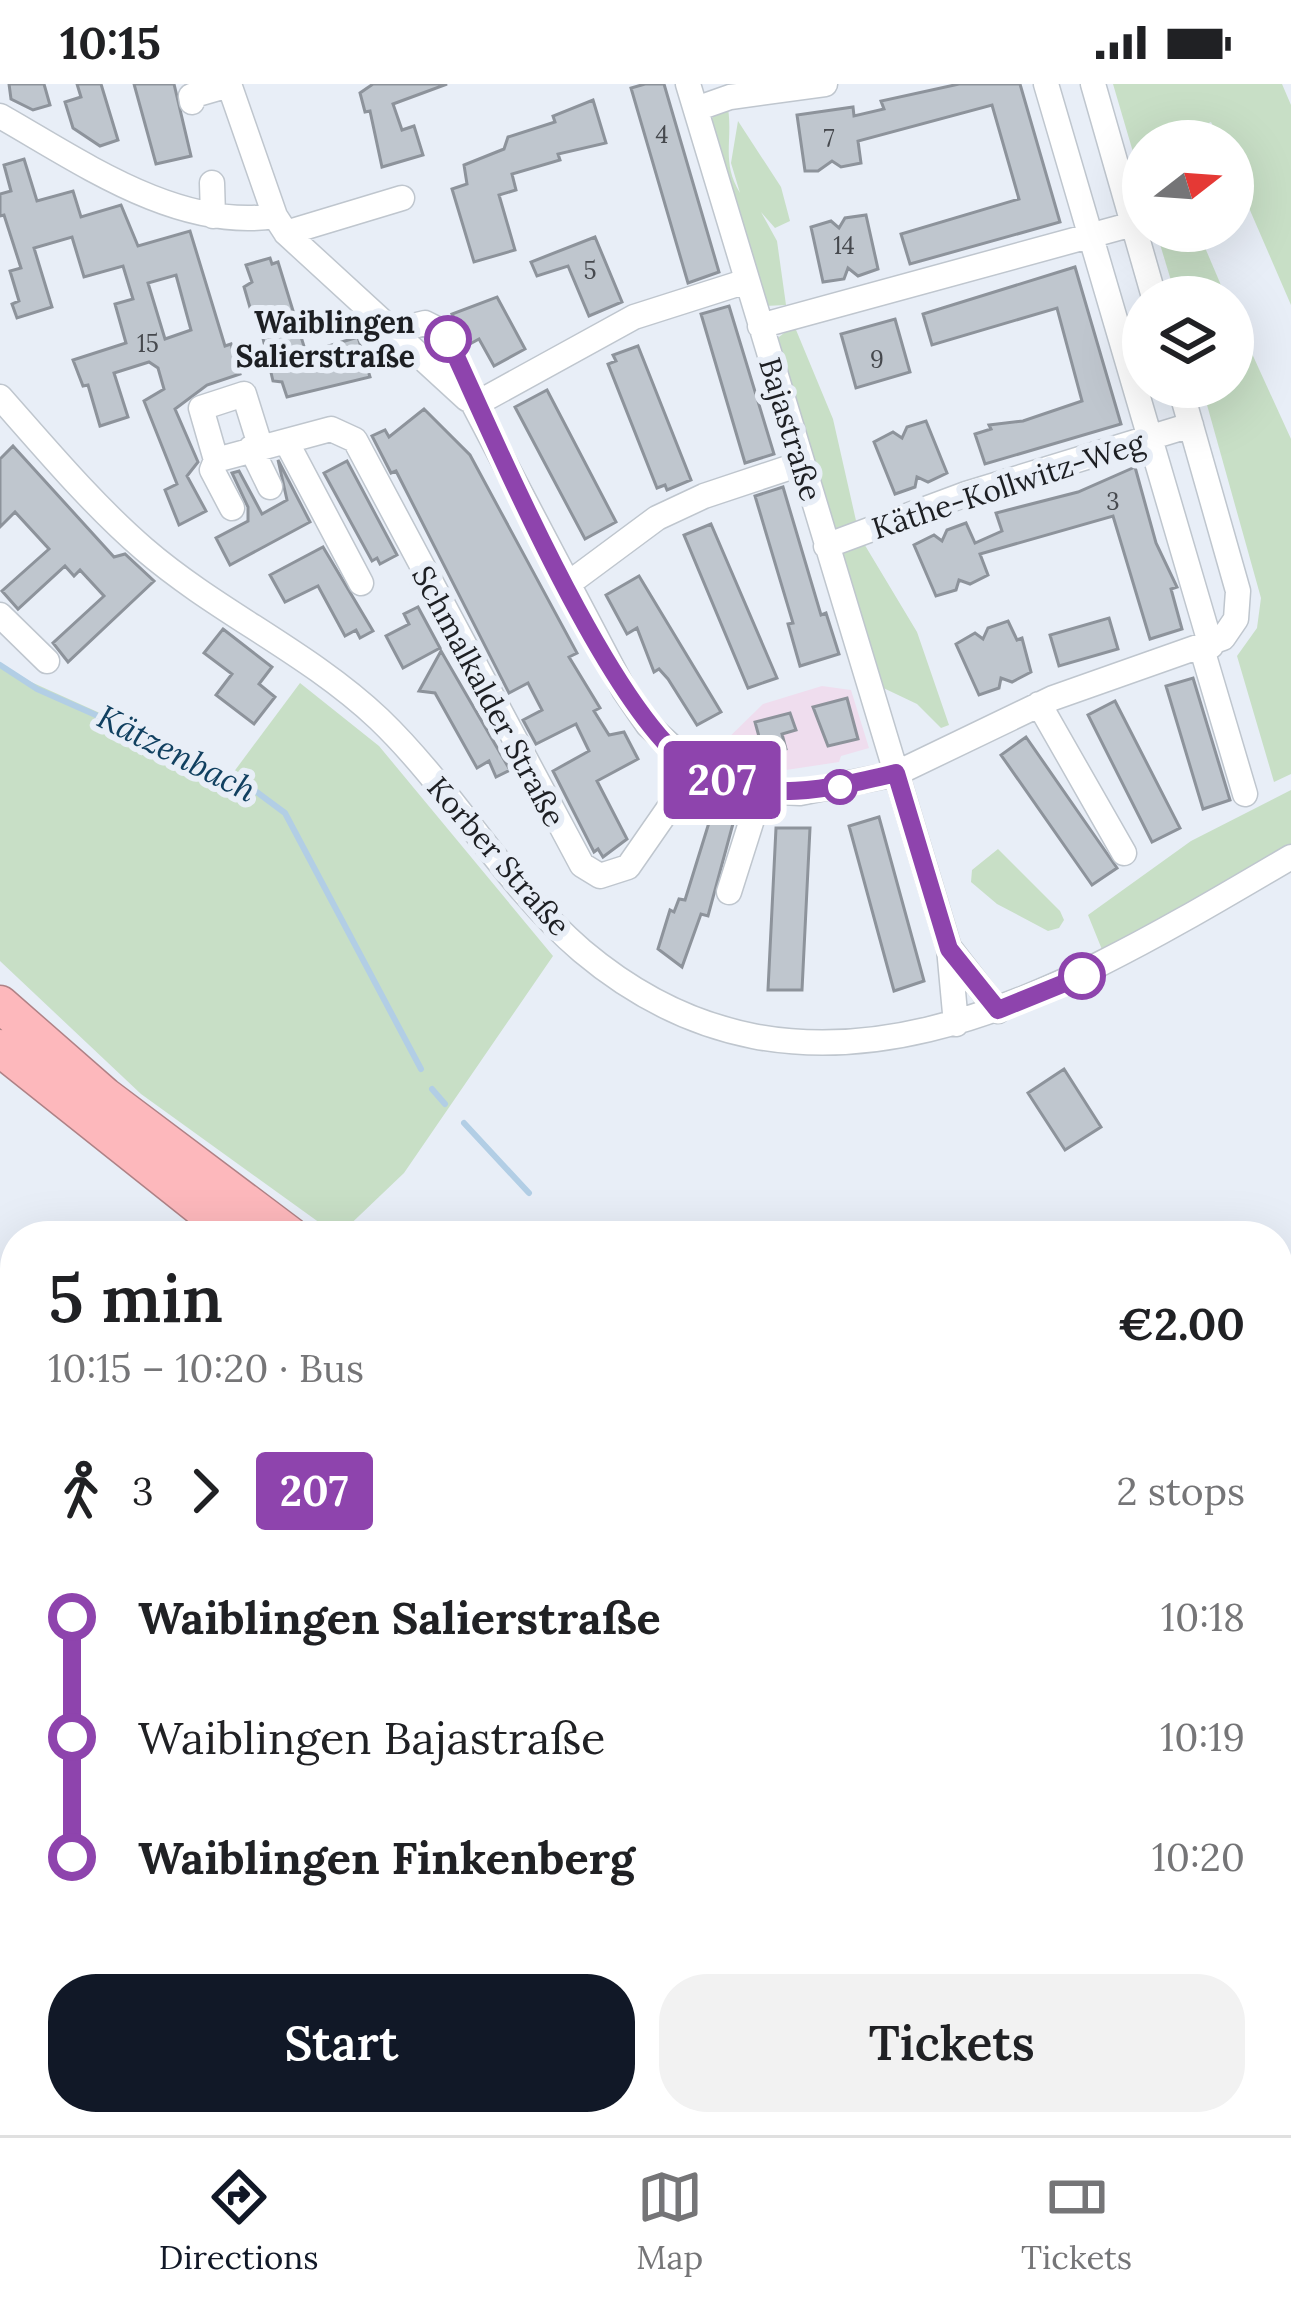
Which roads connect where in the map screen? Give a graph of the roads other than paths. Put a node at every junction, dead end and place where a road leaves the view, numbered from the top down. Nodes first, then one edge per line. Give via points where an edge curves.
1 (229, 84) edge
2 (688, 84) edge
3 (825, 84) edge
4 (1046, 84) edge
5 (1093, 84) edge
6 (192, 102) dead end
7 (696, 110) junction
8 (0, 116) edge
9 (212, 184) dead end
10 (1122, 186) edge
11 (402, 198) dead end
12 (213, 216) junction
13 (280, 225) junction
14 (1122, 227) edge
15 (1091, 237) junction
16 (747, 281) junction
17 (760, 326) junction
18 (0, 398) edge
19 (473, 405) junction
20 (1186, 408) edge
21 (1191, 425) junction
22 (1150, 438) junction
23 (286, 442) junction
24 (256, 447) junction
25 (216, 460) junction
26 (800, 464) junction
27 (270, 487) dead end
28 (232, 508) dead end
29 (826, 546) junction
30 (362, 583) dead end
31 (568, 584) junction
32 (0, 615) edge
33 (1206, 648) junction
34 (46, 661) dead end
35 (1039, 704) junction
36 (696, 770) junction
37 (896, 773) junction
38 (761, 791) junction
39 (1245, 794) dead end
40 (1124, 853) dead end
41 (1291, 857) edge
42 (729, 892) dead end
43 (949, 949) junction
44 (0, 1004) edge
45 (998, 1010) junction
46 (956, 1024) junction
47 (0, 1048) edge
48 (217, 1221) edge
49 (271, 1221) edge

1 - 6 street
1 - 13 street
2 - 7 street, Bajastraße
3 - 7 street via 730,97
4 - 15 street
5 - 10 street
7 - 16 street, Bajastraße
8 - 12 street via 135,189
9 - 12 street
11 - 13 street
12 - 13 street
13 - 19 street via 360,292 392,331 440,328
14 - 15 street
15 - 17 street
15 - 22 street
16 - 17 street, Bajastraße
16 - 19 street via 634,317
17 - 26 street, Bajastraße
18 - 46 street, Korber Straße via 144,550 375,716 541,910 615,974 705,1018 787,1038 909,1036
19 - 31 street
20 - 21 street
21 - 22 street, Käthe-Kollwitz-Weg
21 - 33 street via 1238,591 1231,629
22 - 29 street, Käthe-Kollwitz-Weg
22 - 33 street
23 - 24 street, Schmalkalder Straße
23 - 30 street, Schmalkalder Straße
23 - 36 street, Schmalkalder Straße via 331,429 355,440 582,866 600,876 628,867
24 - 25 street, Schmalkalder Straße
24 - 25 street via 244,394 201,408
24 - 27 street
25 - 28 street via 212,470
26 - 29 street, Bajastraße
26 - 31 street via 657,518
29 - 37 street, Bajastraße
31 - 36 street via 648,725
32 - 34 street
33 - 35 street
33 - 39 street
35 - 37 street
35 - 40 street
36 - 38 street
37 - 38 street via 800,793
37 - 43 street, Bajastraße
38 - 42 street
41 - 45 street, Korber Straße via 1082,976
43 - 45 street
43 - 46 street
44 - 49 highway
45 - 46 street, Korber Straße
47 - 48 highway

